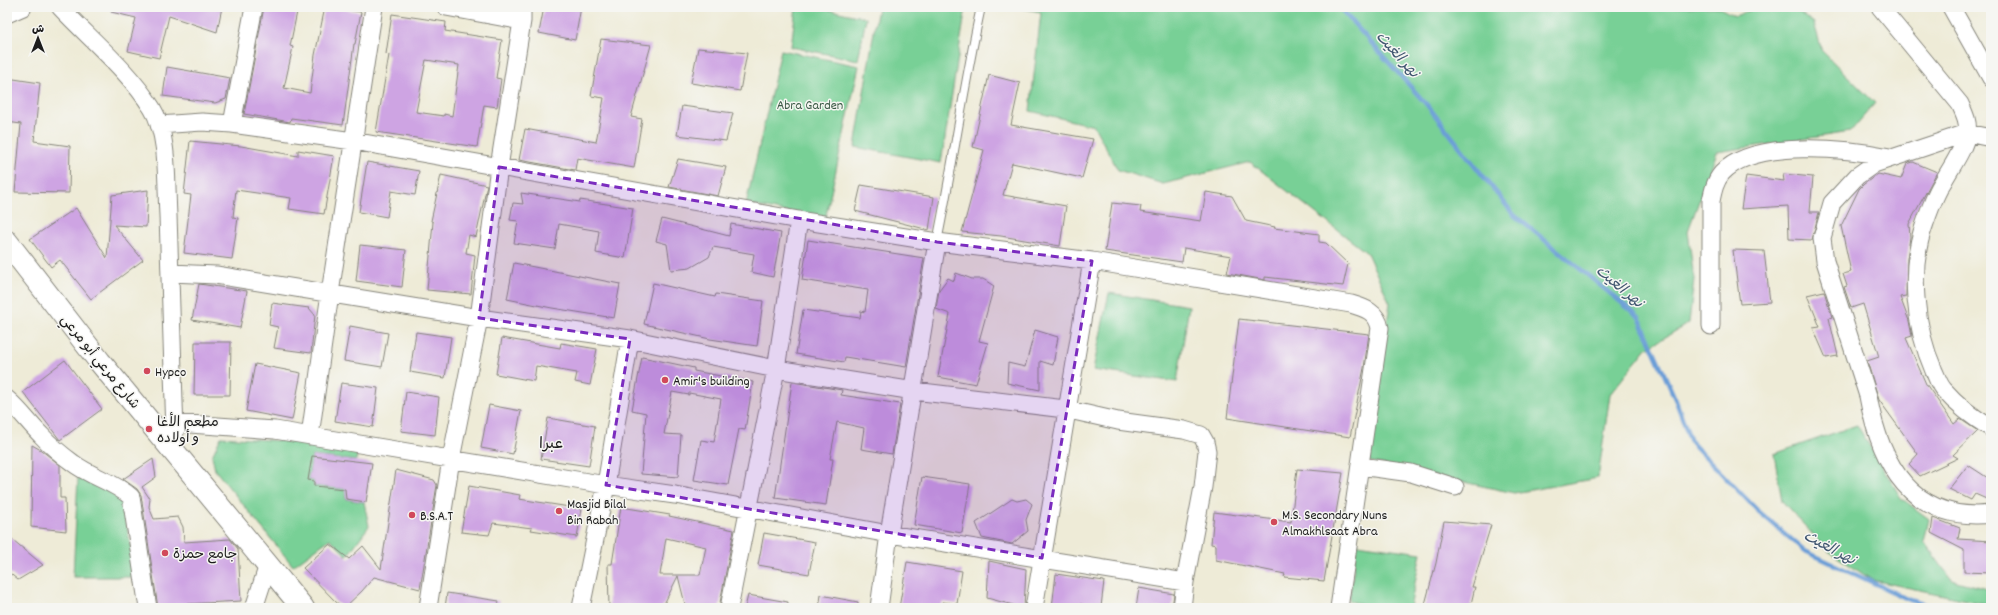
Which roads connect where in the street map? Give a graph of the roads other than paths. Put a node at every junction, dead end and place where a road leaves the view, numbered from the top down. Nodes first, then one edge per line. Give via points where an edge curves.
1 (23, 7) edge
2 (60, 7) edge
3 (254, 7) edge
4 (374, 7) edge
5 (446, 7) edge
6 (981, 7) edge
7 (1880, 7) edge
8 (1951, 7) edge
9 (7, 14) edge
10 (522, 14) edge
11 (1991, 78) edge
12 (232, 124) junction
13 (159, 125) junction
14 (1967, 133) junction
15 (1991, 138) edge
16 (353, 141) junction
17 (1892, 158) junction
18 (499, 167) junction
19 (799, 220) junction
20 (7, 242) edge
21 (937, 242) junction
22 (1092, 261) junction
23 (171, 273) junction
24 (330, 293) junction
25 (479, 318) junction
26 (1711, 326) dead end
27 (630, 338) junction
28 (776, 369) junction
29 (914, 391) junction
30 (7, 399) edge
31 (1065, 410) junction
32 (175, 423) junction
33 (1991, 428) edge
34 (310, 436) junction
35 (175, 452) junction
36 (451, 459) junction
37 (1360, 466) junction
38 (606, 485) junction
39 (1455, 487) dead end
40 (749, 509) junction
41 (1991, 514) edge
42 (889, 534) junction
43 (1042, 558) junction
44 (268, 565) junction
45 (1185, 582) junction
46 (148, 608) edge
47 (254, 608) edge
48 (303, 608) edge
49 (428, 608) edge
50 (581, 608) edge
51 (729, 608) edge
52 (879, 608) edge
53 (1034, 608) edge
54 (1182, 608) edge
55 (1339, 608) edge

1 - 9 street
2 - 13 street via 136,86 152,108
3 - 12 street
4 - 16 street
5 - 10 street
6 - 21 lane
7 - 14 street via 1960,104 1967,119
8 - 11 street
10 - 18 street
12 - 13 street via 202,122
12 - 16 street
13 - 23 street via 165,152
14 - 15 street
14 - 17 street
14 - 33 street via 1924,224 1916,258 1916,295 1922,336 1942,389 1968,413
16 - 18 street
16 - 24 street
17 - 26 street via 1807,148 1783,150 1748,158 1731,165 1721,174 1711,201
17 - 41 street via 1874,164 1857,176 1832,203 1822,238 1825,261 1886,459 1908,490 1928,505 1958,514
18 - 19 street
18 - 25 street
19 - 21 street
19 - 28 street
20 - 35 main road, شارع مرعي أبو مرعي via 100,362
21 - 22 street
21 - 29 street
22 - 31 street
22 - 37 street via 1351,304 1373,314 1380,328
23 - 24 street via 216,275
23 - 32 street
24 - 25 street
24 - 34 street
25 - 27 street
25 - 36 street
27 - 28 street
27 - 38 street
28 - 29 street
28 - 40 street
29 - 31 street
29 - 42 street
30 - 46 street via 41,435 74,464 123,490 131,497
31 - 43 street
31 - 45 street via 1201,435 1207,451 1203,487
32 - 34 street via 275,430
32 - 35 street
34 - 36 street
35 - 44 main road, شارع مرعي أبو مرعي
36 - 38 street
36 - 49 street
37 - 39 street via 1411,473
37 - 55 street
38 - 40 street
38 - 50 street
40 - 42 street
40 - 51 street
42 - 43 street
42 - 52 street
43 - 45 street
43 - 53 street
44 - 47 street
44 - 48 main road, شارع مرعي أبو مرعي
45 - 54 street

